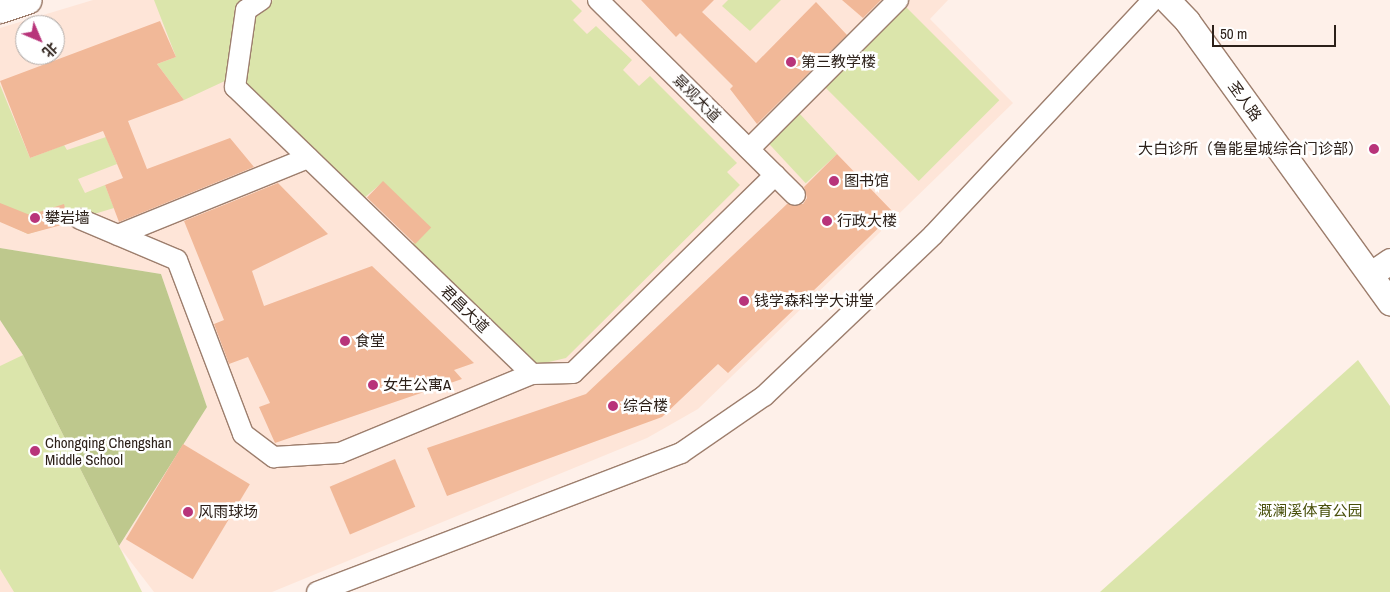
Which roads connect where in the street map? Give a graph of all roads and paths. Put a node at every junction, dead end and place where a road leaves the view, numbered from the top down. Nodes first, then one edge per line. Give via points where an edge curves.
1 (28, 0) edge
2 (261, 0) edge
3 (598, 0) edge
4 (898, 0) edge
5 (1153, 0) edge
6 (1167, 0) edge
7 (0, 8) edge
8 (749, 149) junction
9 (308, 158) junction
10 (775, 175) junction
11 (795, 195) dead end
12 (80, 219) dead end
13 (118, 235) junction
14 (1381, 268) edge
15 (1390, 302) edge
16 (532, 374) junction
17 (317, 592) edge

1 - 7 main road
2 - 9 street, 君昌大道 via 246,10 235,87
3 - 8 street, 景观大道
4 - 8 street
5 - 17 street via 933,235 764,396 681,454
6 - 14 street, 圣人路 via 1187,21
8 - 10 street, 景观大道
9 - 13 street
9 - 16 street, 君昌大道
10 - 11 street, 景观大道
10 - 16 street via 572,373
12 - 13 street
13 - 16 street via 177,260 243,434 274,457 340,454
14 - 15 street, 圣人路

